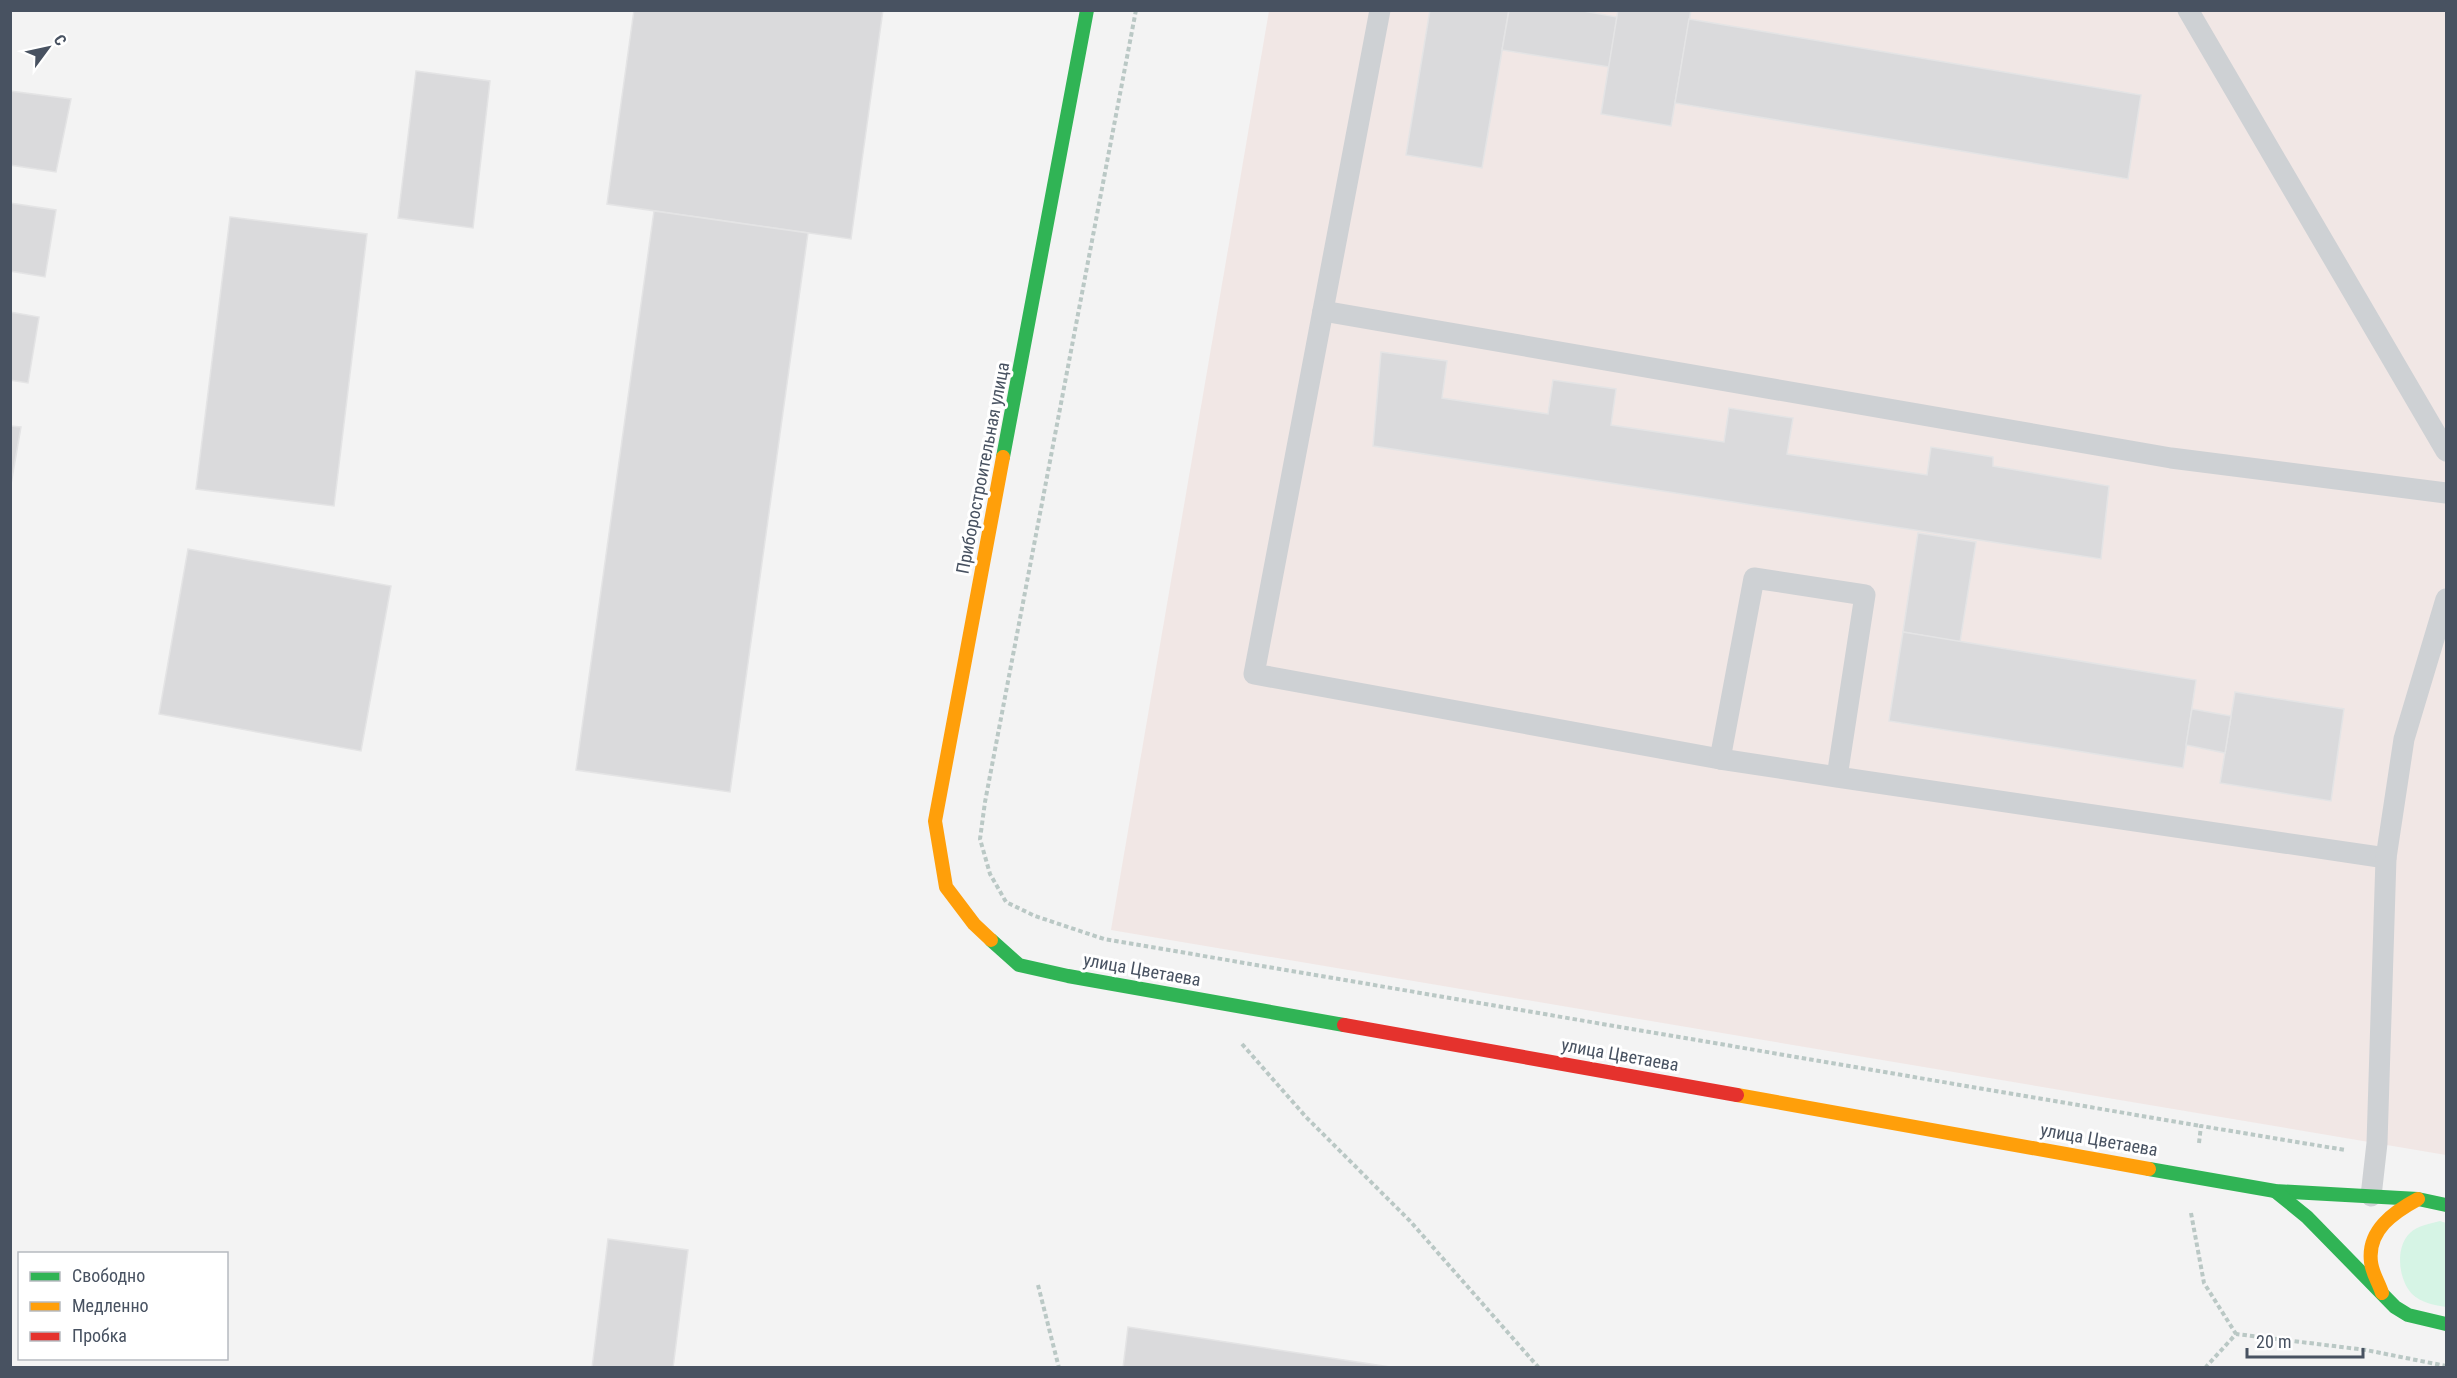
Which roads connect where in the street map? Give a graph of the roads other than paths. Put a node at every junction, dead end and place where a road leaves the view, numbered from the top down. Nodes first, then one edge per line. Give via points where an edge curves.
1 (1087, 10) edge
2 (1380, 10) edge
3 (2188, 10) edge
4 (1323, 311) junction
5 (2446, 451) edge
6 (2446, 493) edge
7 (2446, 599) edge
8 (1720, 759) junction
9 (1837, 777) junction
10 (2386, 858) junction
11 (974, 924) joint
12 (2275, 1191) junction
13 (2371, 1196) junction
14 (2418, 1199) junction
15 (2446, 1205) edge
16 (2383, 1296) junction
17 (2446, 1324) edge

1 - 11 main road, Приборостроительная улица via 935,821 946,887
2 - 4 lane
3 - 5 lane
4 - 6 lane via 2171,458
4 - 8 lane via 1254,674
7 - 10 lane via 2404,739
8 - 9 lane
8 - 9 lane via 1754,578 1865,595
9 - 10 lane
10 - 13 lane via 2377,1143
11 - 12 main road, улица Цветаева via 1019,965 1068,976
12 - 13 main road, улица Цветаева
12 - 16 main road via 2335,1245
13 - 14 main road, улица Цветаева
14 - 15 main road, улица Цветаева
14 - 16 main road via 2395,1210 2374,1238 2371,1262
16 - 17 main road via 2408,1315

